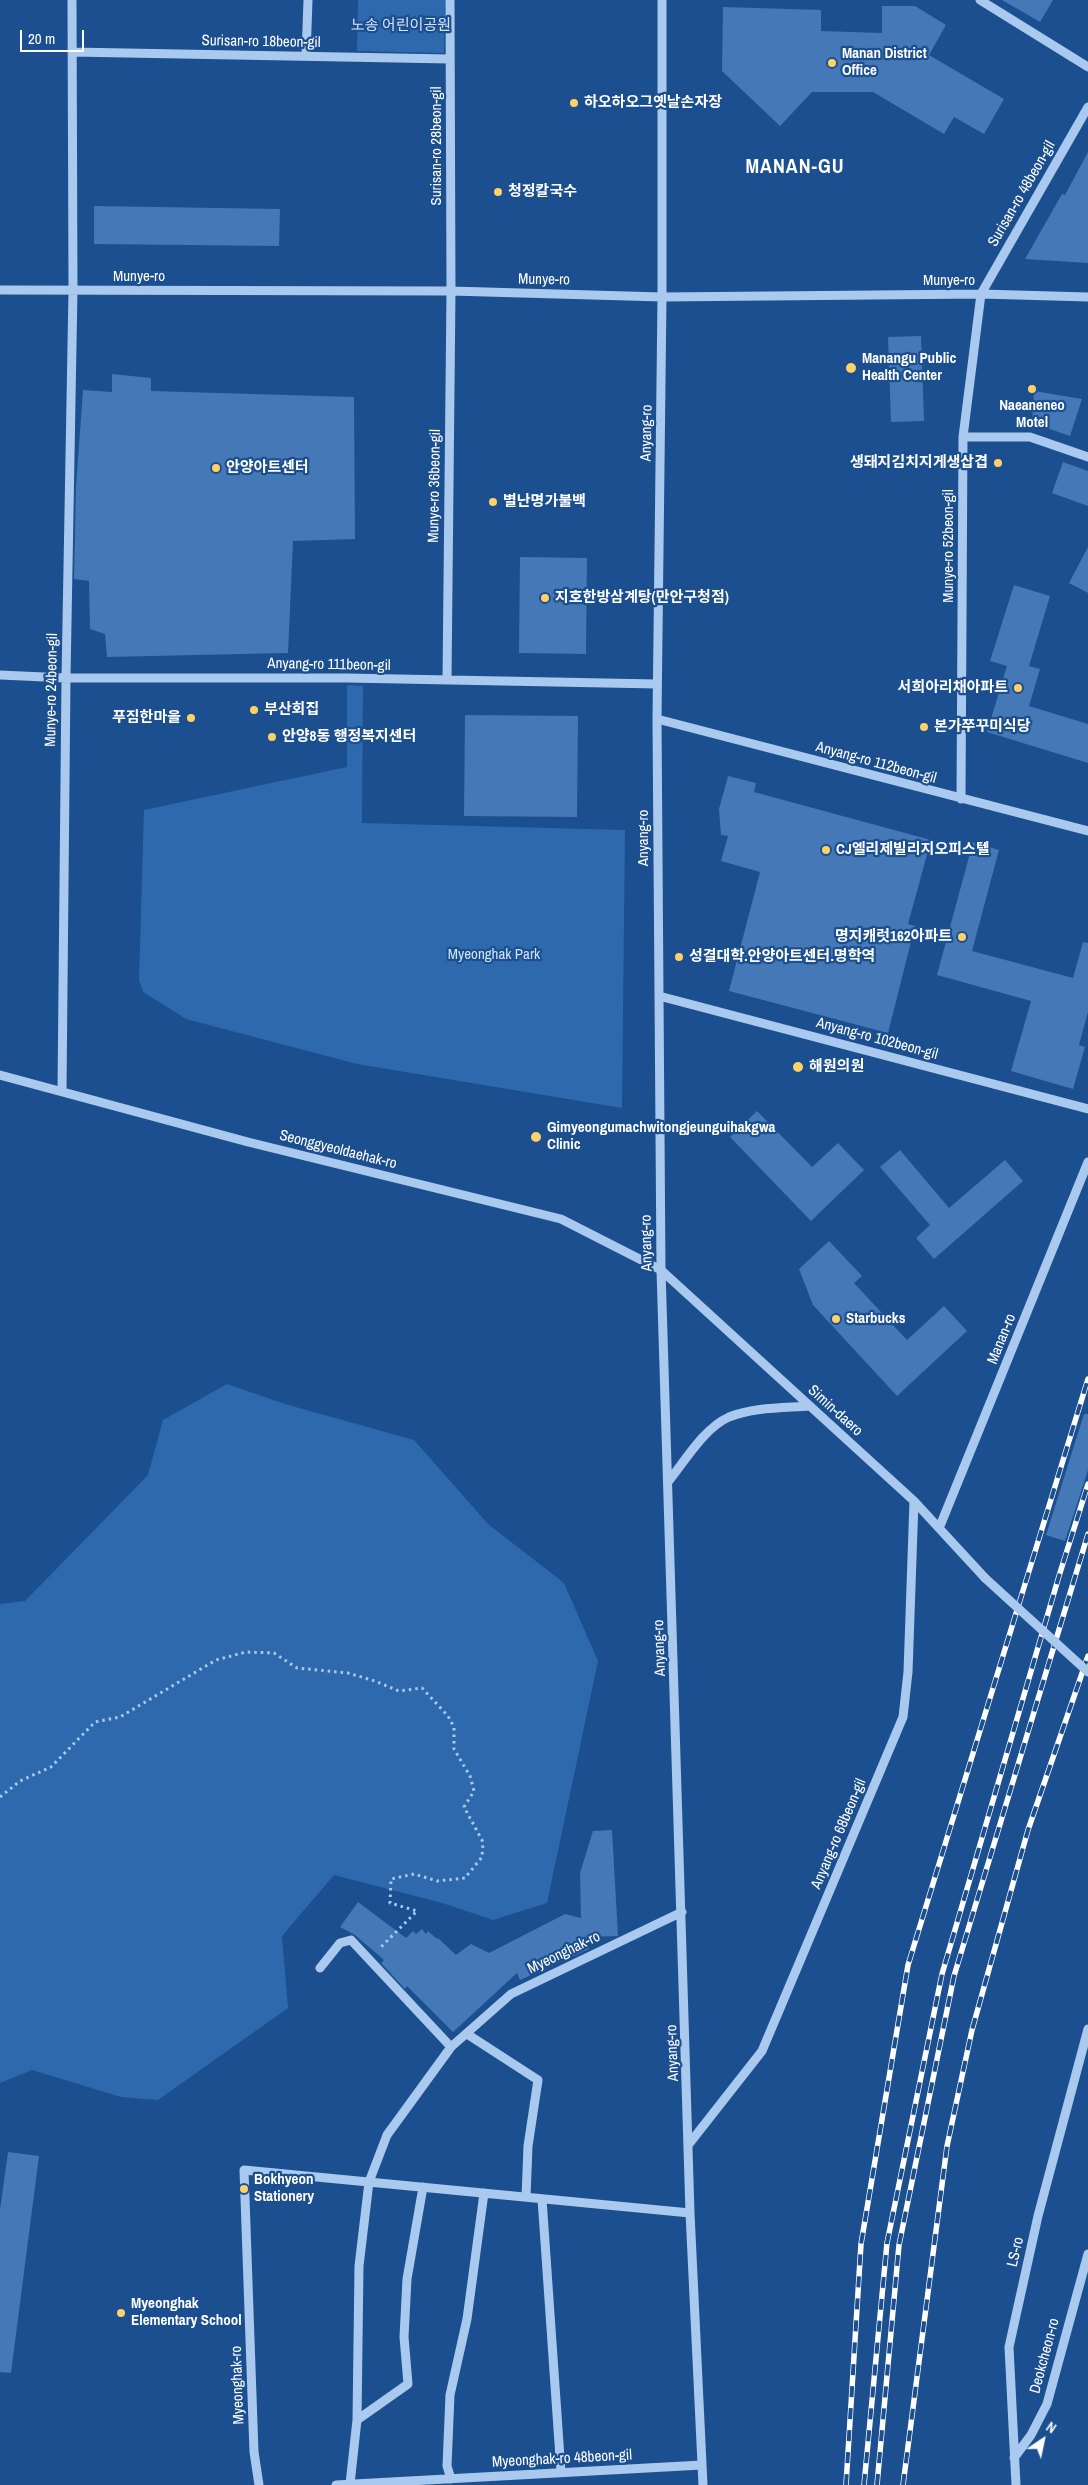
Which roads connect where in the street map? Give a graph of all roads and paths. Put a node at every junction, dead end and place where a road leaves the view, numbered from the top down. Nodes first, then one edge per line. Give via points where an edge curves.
1 (72, 0) edge
2 (308, 0) edge
3 (450, 0) edge
4 (662, 0) edge
5 (980, 0) edge
6 (72, 52) junction
7 (306, 56) junction
8 (450, 59) junction
9 (1088, 66) edge
10 (1088, 107) edge
11 (0, 290) edge
12 (73, 290) junction
13 (451, 291) junction
14 (981, 294) junction
15 (662, 297) junction
16 (1088, 297) edge
17 (963, 437) junction
18 (1088, 456) edge
19 (0, 675) edge
20 (66, 678) junction
21 (447, 680) junction
22 (658, 684) junction
23 (657, 719) junction
24 (961, 799) junction
25 (1088, 831) edge
26 (659, 996) junction
27 (0, 1075) edge
28 (62, 1090) junction
29 (1088, 1109) edge
30 (1088, 1162) edge
31 (661, 1270) junction
32 (810, 1406) junction
33 (668, 1482) junction
34 (914, 1501) junction
35 (940, 1526) junction
36 (1088, 1672) edge
37 (0, 1797) edge
38 (682, 1912) junction
39 (369, 1959) junction
40 (320, 1968) dead end
41 (1088, 2029) edge
42 (467, 2034) junction
43 (451, 2047) junction
44 (689, 2144) junction
45 (369, 2182) junction
46 (423, 2187) junction
47 (484, 2193) junction
48 (526, 2197) junction
49 (542, 2199) junction
50 (690, 2213) junction
51 (1088, 2254) edge
52 (357, 2420) junction
53 (1014, 2458) junction
54 (702, 2465) junction
55 (561, 2472) junction
56 (451, 2479) junction
57 (425, 2483) edge
58 (350, 2484) edge
59 (259, 2485) edge
60 (336, 2485) edge
61 (703, 2485) edge
62 (1016, 2485) edge

1 - 6 street
2 - 7 street
3 - 8 street, Surisan-ro 28beon-gil
4 - 15 street, Anyang-ro
5 - 9 street
6 - 7 street, Surisan-ro 18beon-gil
6 - 12 street
7 - 8 street, Surisan-ro 18beon-gil
8 - 13 street, Surisan-ro 28beon-gil
10 - 14 street, Surisan-ro 48beon-gil
11 - 12 street, Munye-ro
12 - 13 street, Munye-ro
12 - 20 street, Munye-ro 24beon-gil
13 - 15 street, Munye-ro
13 - 21 street, Munye-ro 36beon-gil
14 - 15 street, Munye-ro
14 - 16 street, Munye-ro
14 - 17 street, Munye-ro 52beon-gil
15 - 22 street, Anyang-ro
17 - 18 street via 1030,437
17 - 24 street, Munye-ro 52beon-gil
19 - 20 street, Anyang-ro 111beon-gil
20 - 21 street, Anyang-ro 111beon-gil
20 - 28 street, Munye-ro 24beon-gil
21 - 22 street, Anyang-ro 111beon-gil
22 - 23 street, Anyang-ro
23 - 24 street, Anyang-ro 112beon-gil
23 - 26 street, Anyang-ro
24 - 25 street, Anyang-ro 112beon-gil
26 - 29 street, Anyang-ro 102beon-gil
26 - 31 street, Anyang-ro
27 - 28 street, Seonggyeoldaehak-ro
28 - 31 street, Seonggyeoldaehak-ro via 248,1142 561,1219
30 - 35 street, Manan-ro
31 - 32 street, Simin-daero
31 - 33 street, Anyang-ro
32 - 33 street via 758,1410 729,1418 712,1429
32 - 34 street, Simin-daero
33 - 38 street, Anyang-ro
34 - 35 street, Simin-daero
34 - 44 street, Anyang-ro 68beon-gil via 908,1672 903,1717 762,2051
35 - 36 street, Simin-daero, bridge via 985,1578
37 - 39 path via 20,1781 51,1767 95,1722 120,1718 175,1683 224,1658 246,1652 274,1653 297,1668 348,1673 399,1692 422,1688 454,1727 454,1750 470,1776 474,1791 464,1808 483,1842 482,1856 465,1878 437,1881 414,1874 392,1879 390,1903 417,1911
38 - 42 street, Myeonghak-ro via 511,1994
38 - 44 street, Anyang-ro
39 - 40 street via 350,1940 340,1944
39 - 43 street
41 - 53 street, LS-ro via 1038,2216 1009,2347
42 - 43 street, Myeonghak-ro
42 - 48 street via 538,2080 528,2146
43 - 45 street, Myeonghak-ro via 387,2135
44 - 50 street, Anyang-ro
45 - 46 street, Myeonghak-ro
45 - 52 street, Myeonghak-ro via 359,2266
45 - 59 street, Myeonghak-ro via 244,2170 254,2452
46 - 47 street, Myeonghak-ro
46 - 52 street via 407,2279 404,2337 408,2384
47 - 48 street, Myeonghak-ro
47 - 56 street via 467,2319 450,2394 448,2466
48 - 49 street, Myeonghak-ro
49 - 50 street, Myeonghak-ro
49 - 55 street
50 - 54 street, Anyang-ro
51 - 53 street, Deokcheon-ro via 1047,2404
52 - 58 street, Myeonghak-ro
53 - 62 street, LS-ro
54 - 55 street, Myeonghak-ro 48beon-gil
54 - 61 street, Anyang-ro
55 - 56 street, Myeonghak-ro 48beon-gil
56 - 57 street, Myeonghak-ro 48beon-gil
57 - 58 street, Myeonghak-ro 48beon-gil
58 - 60 street, Myeonghak-ro 48beon-gil

